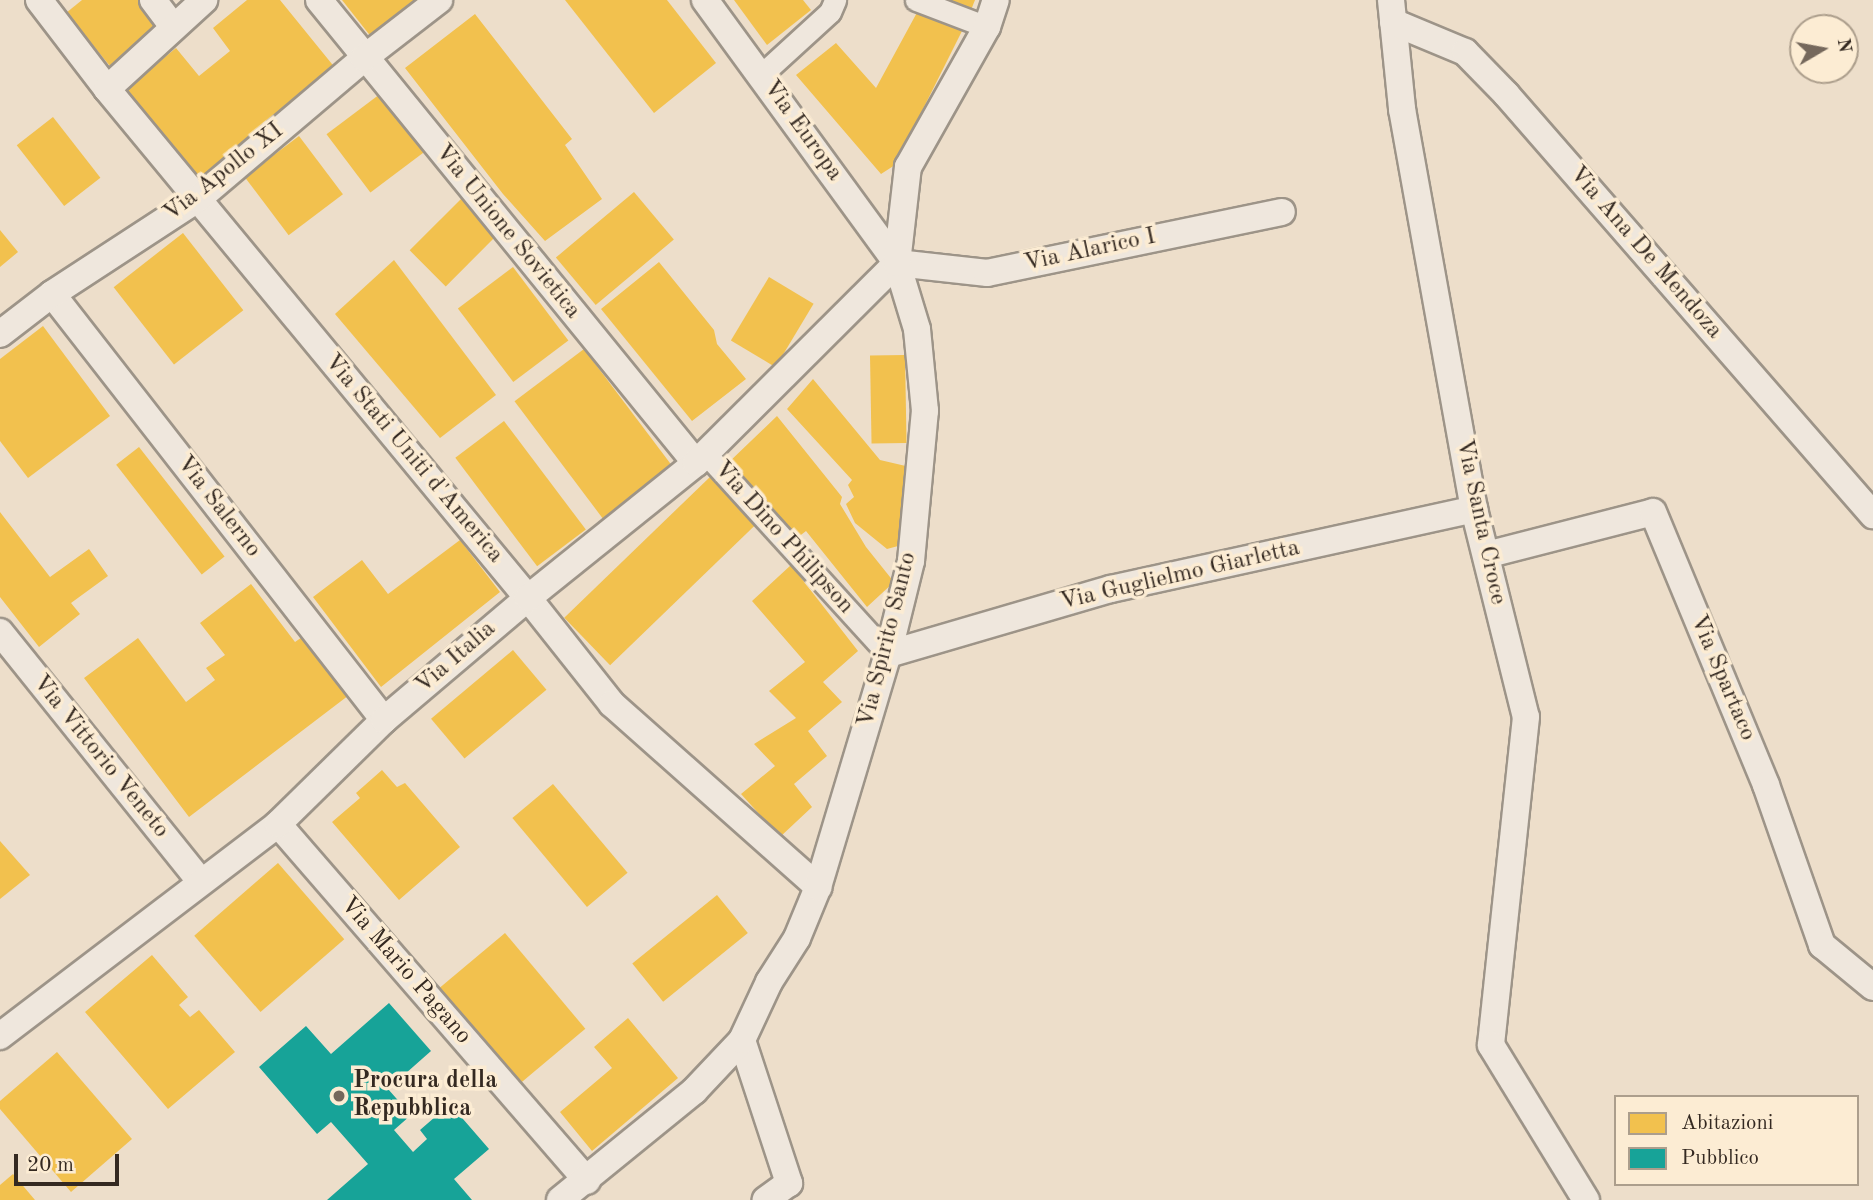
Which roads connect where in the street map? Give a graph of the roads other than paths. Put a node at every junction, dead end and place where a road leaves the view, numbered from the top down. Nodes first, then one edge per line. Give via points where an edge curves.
1 (39, 0) edge
2 (153, 0) edge
3 (204, 0) edge
4 (318, 0) edge
5 (439, 0) edge
6 (705, 0) edge
7 (835, 0) edge
8 (916, 0) edge
9 (996, 0) edge
10 (1392, 11) edge
11 (173, 27) junction
12 (988, 27) junction
13 (364, 58) junction
14 (761, 75) junction
15 (107, 89) junction
16 (198, 199) junction
17 (1282, 212) dead end
18 (897, 263) junction
19 (52, 294) junction
20 (0, 334) edge
21 (701, 458) junction
22 (1474, 509) junction
23 (1873, 514) edge
24 (1486, 555) junction
25 (528, 597) junction
26 (0, 632) edge
27 (888, 654) junction
28 (384, 720) junction
29 (278, 824) junction
30 (200, 881) junction
31 (818, 887) junction
32 (1873, 987) edge
33 (0, 1036) edge
34 (742, 1040) junction
35 (587, 1181) junction
36 (560, 1200) edge
37 (766, 1200) edge
38 (1586, 1200) edge

1 - 15 street, Via Stati Uniti d'America
2 - 11 street
3 - 11 street
4 - 13 street, Via Unione Sovietica
5 - 13 street, Via Apollo XI
6 - 14 street, Via Europa
7 - 14 street via 830,12
8 - 12 street
9 - 12 street, Via Spirito Santo
10 - 22 street, Via Santa Croce via 1402,109
10 - 23 street, Via Ana De Mendoza via 1465,52 1498,86
11 - 15 street
12 - 18 street, Via Spirito Santo via 908,167
13 - 16 street, Via Apollo XI
13 - 21 street, Via Unione Sovietica
14 - 18 street, Via Europa
15 - 16 street, Via Stati Uniti d'America
16 - 19 street, Via Apollo XI
16 - 25 street, Via Stati Uniti d'America
17 - 18 street, Via Alarico I via 987,273
18 - 21 street, Via Italia
18 - 27 street, Via Spirito Santo via 917,329 925,411 911,561
19 - 20 street, Via Apollo XI
19 - 28 street, Via Salerno
21 - 25 street, Via Italia
21 - 27 street, Via Dino Philipson
22 - 24 street, Via Santa Croce
22 - 27 street, Via Guglielmo Giarletta via 1111,589
24 - 32 street, Via Spartaco via 1653,512 1766,785 1822,944
24 - 38 street, Via Santa Croce via 1526,717 1491,1045
25 - 28 street, Via Italia
25 - 31 street, Via Stati Uniti d'America via 612,704
26 - 30 street, Via Vittorio Veneto
27 - 31 street, Via Spirito Santo
28 - 29 street, Via Italia
29 - 30 street, Via Italia
29 - 35 street, Via Mario Pagano
30 - 33 street, Via Italia
31 - 34 street, Via Spirito Santo via 797,938 769,982
34 - 35 street, Via Spirito Santo via 694,1090
34 - 37 street via 789,1183
35 - 36 street, Via Spirito Santo

